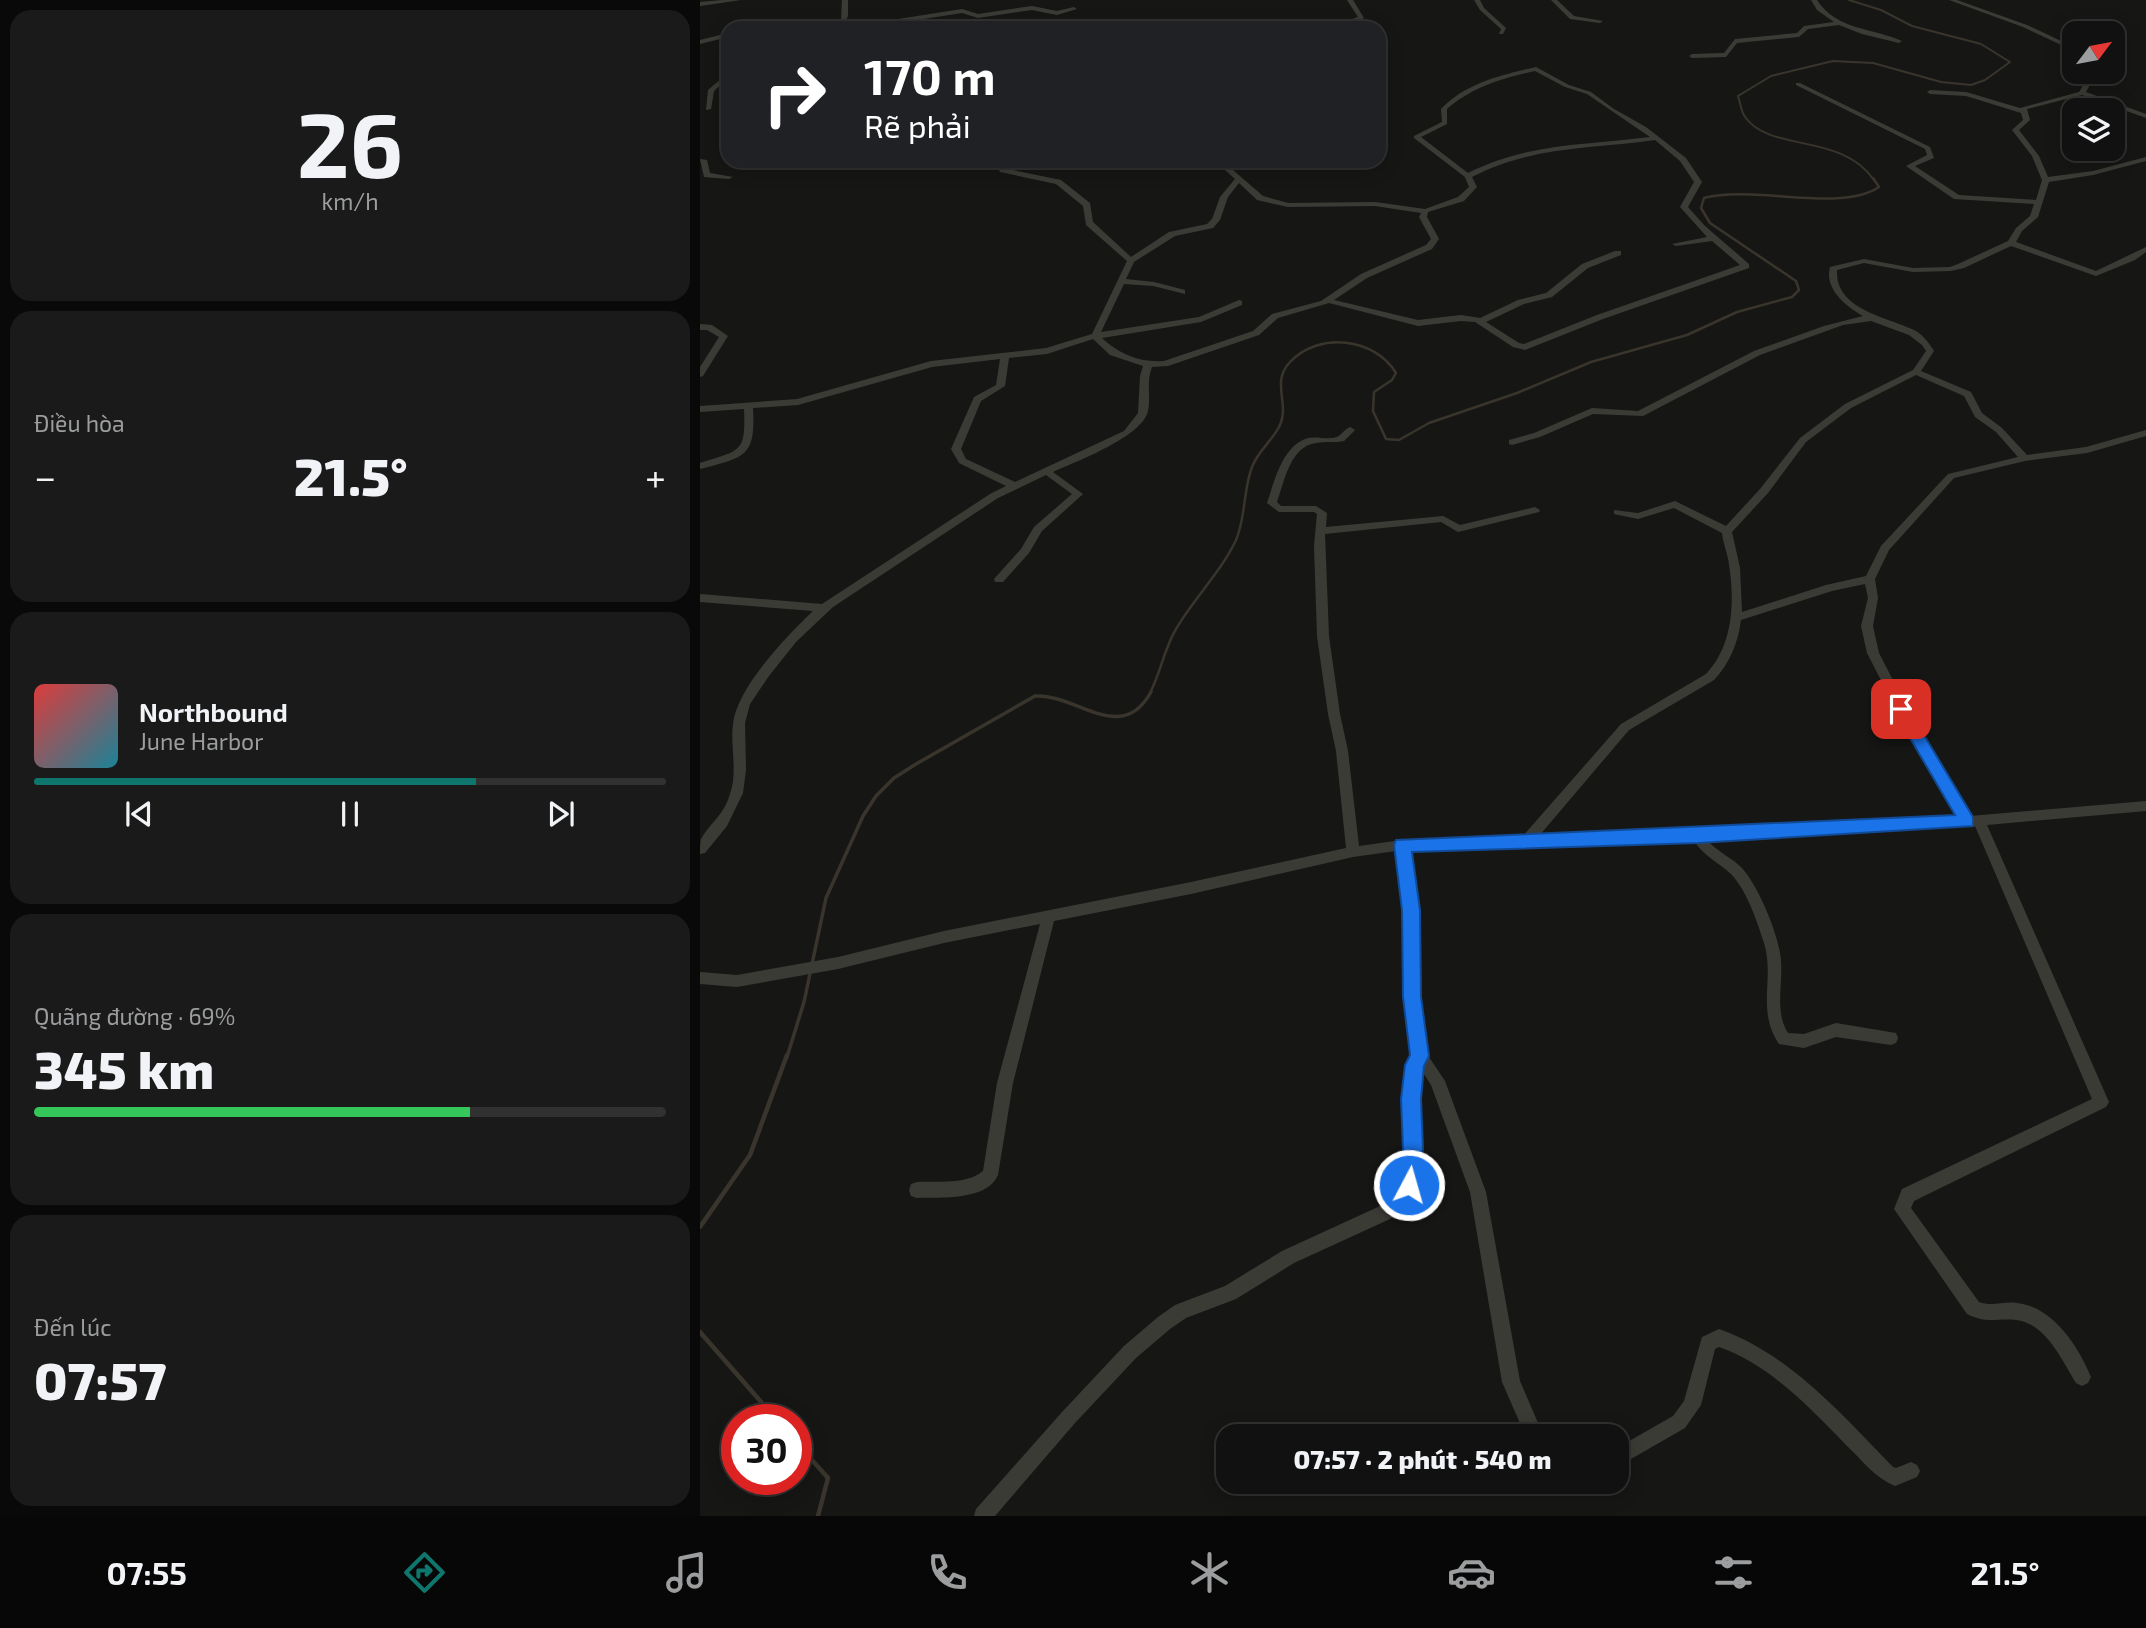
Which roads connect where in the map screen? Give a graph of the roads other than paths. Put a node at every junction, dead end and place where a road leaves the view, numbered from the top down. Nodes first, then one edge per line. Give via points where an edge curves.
1 (735, 0) edge
2 (845, 0) edge
3 (1350, 0) edge
4 (1478, 0) edge
5 (1554, 0) edge
6 (1814, 0) edge
7 (1952, 0) edge
8 (700, 4) edge
9 (1074, 9) dead end
10 (1355, 20) joint
11 (1600, 20) dead end
12 (841, 21) edge
13 (898, 21) edge
14 (1352, 21) edge
15 (1841, 23) junction
16 (1501, 33) dead end
17 (721, 37) edge
18 (1899, 41) dead end
19 (700, 42) edge
20 (2062, 43) edge
21 (1692, 56) dead end
22 (721, 81) edge
23 (1798, 84) dead end
24 (2087, 84) edge
25 (1930, 92) dead end
26 (2082, 93) junction
27 (708, 109) dead end
28 (2023, 111) junction
29 (2146, 116) edge
30 (1656, 138) junction
31 (2146, 159) edge
32 (700, 161) edge
33 (1005, 168) edge
34 (1231, 168) edge
35 (1468, 176) junction
36 (729, 177) dead end
37 (1238, 180) junction
38 (2046, 180) junction
39 (2040, 202) junction
40 (1425, 211) junction
41 (1713, 237) junction
42 (2011, 243) junction
43 (1676, 244) dead end
44 (2146, 249) edge
45 (1618, 253) dead end
46 (1130, 261) junction
47 (1123, 281) junction
48 (1182, 292) dead end
49 (1329, 301) junction
50 (1238, 303) dead end
51 (1871, 318) junction
52 (1481, 321) junction
53 (700, 327) edge
54 (1095, 336) junction
55 (1005, 356) junction
56 (1149, 365) junction
57 (1916, 372) junction
58 (700, 374) edge
59 (748, 406) junction
60 (700, 409) edge
61 (1350, 430) dead end
62 (2146, 433) edge
63 (1512, 442) dead end
64 (2025, 458) junction
65 (700, 466) edge
66 (1046, 471) junction
67 (1014, 486) junction
68 (1535, 510) dead end
69 (1618, 512) dead end
70 (1321, 531) junction
71 (1727, 531) junction
72 (999, 579) dead end
73 (1870, 579) junction
74 (700, 598) edge
75 (823, 608) junction
76 (1735, 618) junction
77 (2146, 806) edge
78 (1973, 821) junction
79 (1698, 836) junction
80 (1527, 841) junction
81 (1402, 845) junction
82 (700, 849) edge
83 (1353, 852) junction
84 (1048, 918) junction
85 (700, 978) edge
86 (1891, 1038) dead end
87 (1420, 1056) junction
88 (917, 1190) dead end
89 (2082, 1377) dead end
90 (1529, 1424) edge
91 (1629, 1451) edge
92 (1910, 1471) dead end
93 (983, 1516) edge

1 - 8 street
2 - 12 street
3 - 10 street via 1360,17
4 - 16 street via 1504,30
5 - 11 street via 1568,16
6 - 15 street via 1819,9
7 - 20 street
9 - 13 street via 1053,13 1032,8 978,16 962,11
10 - 14 street
15 - 18 street
15 - 21 street via 1806,27 1799,35 1735,41 1726,55
17 - 19 street
22 - 27 street via 711,90
23 - 39 street via 1928,148 1931,156 1910,166 1954,196
24 - 26 street
25 - 28 street via 1966,94
26 - 28 street via 2030,105
26 - 29 street
28 - 38 street via 2027,120 2015,130
30 - 35 street via 1625,144 1581,143 1485,167
30 - 35 street via 1589,93 1534,69 1464,93 1444,109 1445,123 1416,137
30 - 41 street via 1697,178 1696,189 1684,206
31 - 38 street
32 - 36 street via 707,175
33 - 46 street via 1049,178 1082,199 1088,207 1089,223
34 - 37 street
35 - 40 street via 1473,187 1466,195
37 - 40 street via 1260,198 1289,205 1375,204
37 - 46 street via 1210,226 1172,234
38 - 39 street
39 - 42 street via 2033,219
40 - 49 street via 1423,217 1434,235 1432,245 1364,276
41 - 43 street
41 - 52 street via 1744,267 1532,346 1518,346
42 - 44 street via 2096,274
42 - 51 street via 1951,269 1913,270 1864,261 1836,267 1833,285
45 - 52 street via 1585,266 1549,295
46 - 47 street
47 - 48 street
47 - 54 street
49 - 52 street via 1418,323 1461,318
49 - 56 street via 1275,316 1253,334 1165,364
50 - 54 street via 1200,319
51 - 57 street via 1897,325 1924,341 1930,351
51 - 63 street via 1841,321 1757,353 1640,414 1592,411
53 - 58 street via 724,335
54 - 55 street via 1047,351
54 - 56 street via 1113,352
55 - 59 street via 931,364 808,400
55 - 67 street via 1000,386 977,399 956,449 966,464
56 - 66 street via 1144,376 1146,404 1133,428
57 - 64 street via 1968,394 1978,415
57 - 71 street via 1848,406 1804,440
59 - 60 street
59 - 65 street via 747,447
61 - 70 street via 1341,439 1311,440 1297,449 1288,460 1272,503 1279,509 1321,510
62 - 64 street via 2078,452
64 - 73 street via 1951,476 1885,548
66 - 67 street
66 - 72 street via 1077,494 1038,529
67 - 75 street
68 - 70 street via 1458,529 1443,519
69 - 71 street via 1639,516 1675,504
70 - 83 street via 1323,636
71 - 76 street via 1736,572
73 - 76 street
73 - 78 street via 1873,597 1867,626 1873,653 1912,729
74 - 75 street
75 - 82 street via 743,704 738,734 739,790 734,805
76 - 80 street via 1716,673 1625,727
77 - 78 street
78 - 79 street
78 - 89 street via 2101,1102 1908,1195 1902,1209 1973,1308 1985,1314 2024,1312 2039,1320 2054,1334
79 - 80 street
79 - 86 street via 1712,856 1740,875 1768,930 1775,965 1773,1019 1784,1040 1804,1041 1836,1030
80 - 81 street
81 - 83 street
81 - 87 street
83 - 84 street
84 - 85 street via 737,981
84 - 88 street via 1005,1083 990,1175 983,1182
87 - 90 street via 1437,1080 1478,1192 1511,1382
87 - 93 street via 1411,1099 1412,1173 1395,1206 1288,1257 1230,1293 1181,1311 1130,1352
91 - 92 street via 1679,1422 1692,1405 1709,1343 1719,1338 1791,1382 1887,1473 1895,1478

